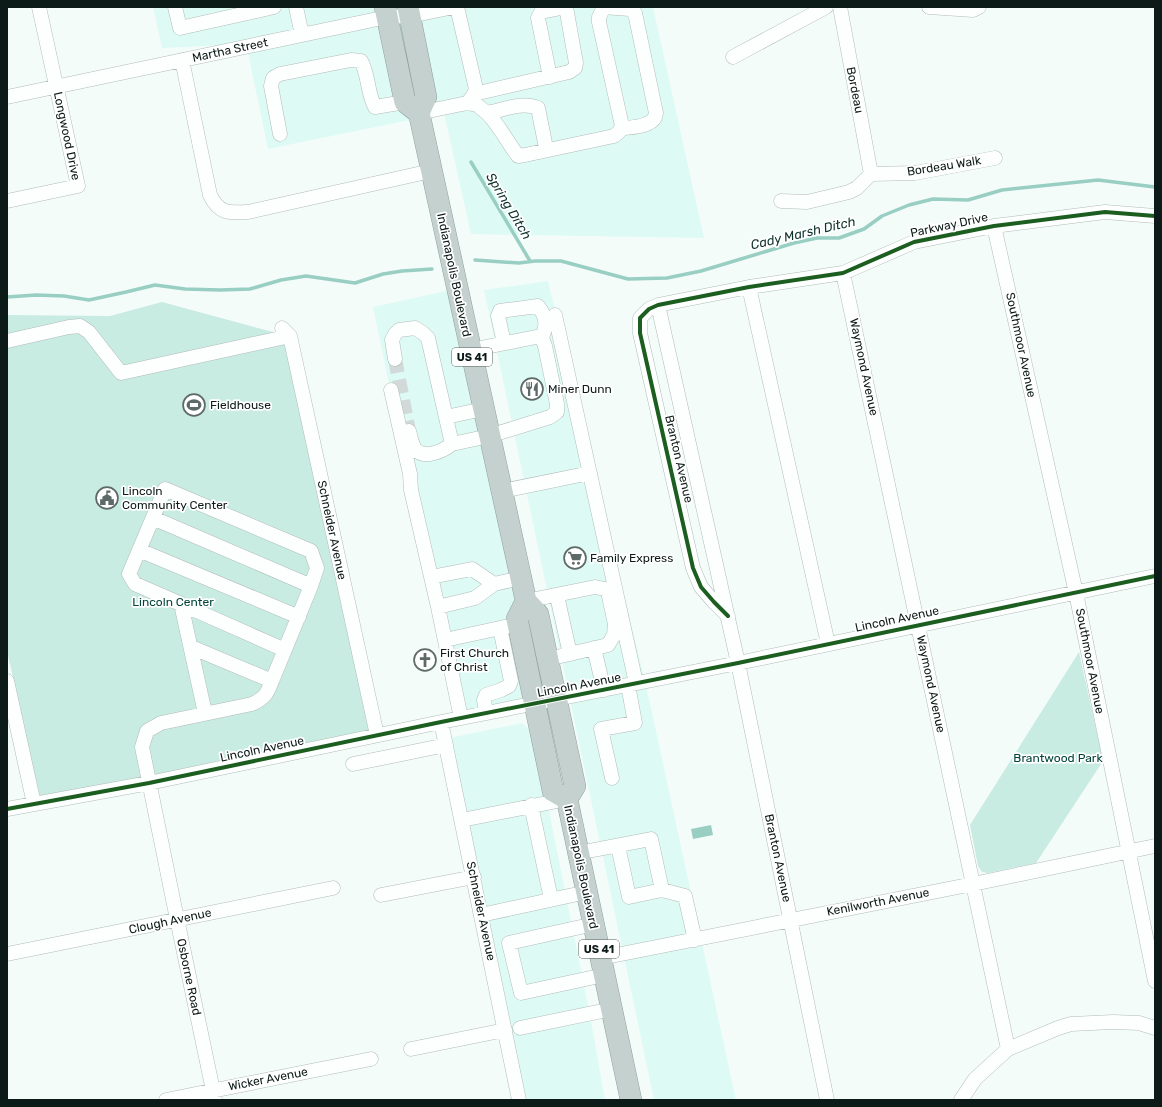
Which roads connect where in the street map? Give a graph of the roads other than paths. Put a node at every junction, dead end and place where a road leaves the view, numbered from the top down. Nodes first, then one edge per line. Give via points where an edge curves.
1 (39, 7) edge
2 (175, 7) edge
3 (274, 7) edge
4 (296, 7) edge
5 (456, 7) edge
6 (604, 7) edge
7 (826, 7) edge
8 (840, 7) edge
9 (929, 7) edge
10 (979, 7) edge
11 (257, 9) edge
12 (386, 12) edge
13 (409, 12) edge
14 (302, 35) junction
15 (733, 57) dead end
16 (182, 60) junction
17 (550, 77) junction
18 (57, 86) junction
19 (7, 97) edge
20 (470, 99) junction
21 (412, 107) junction
22 (487, 113) junction
23 (622, 126) junction
24 (280, 134) dead end
25 (552, 149) junction
26 (995, 158) dead end
27 (431, 171) junction
28 (871, 174) junction
29 (7, 201) edge
30 (781, 201) dead end
31 (1155, 216) edge
32 (994, 226) junction
33 (843, 273) junction
34 (749, 287) junction
35 (658, 305) junction
36 (555, 315) dead end
37 (542, 338) junction
38 (7, 341) edge
39 (504, 344) junction
40 (471, 350) junction
41 (395, 359) tunnel mouth
42 (391, 390) dead end
43 (483, 409) junction
44 (446, 417) junction
45 (409, 431) tunnel mouth
46 (489, 436) junction
47 (452, 444) junction
48 (590, 473) junction
49 (502, 491) junction
50 (153, 518) junction
51 (139, 550) junction
52 (1155, 576) edge
53 (431, 578) junction
54 (521, 578) junction
55 (494, 584) junction
56 (311, 586) junction
57 (1076, 593) junction
58 (557, 596) junction
59 (526, 601) junction
60 (181, 604) junction
61 (438, 607) junction
62 (728, 616) junction
63 (299, 617) junction
64 (919, 625) junction
65 (509, 626) junction
66 (445, 640) junction
67 (828, 644) junction
68 (191, 647) junction
69 (594, 648) junction
70 (285, 650) junction
71 (570, 654) junction
72 (548, 659) junction
73 (738, 663) junction
74 (7, 681) edge
75 (272, 682) junction
76 (632, 684) junction
77 (604, 690) junction
78 (556, 700) junction
79 (535, 704) junction
80 (486, 713) junction
81 (206, 714) junction
82 (461, 718) junction
83 (441, 722) junction
84 (377, 736) junction
85 (446, 745) junction
86 (352, 764) dead end
87 (612, 778) dead end
88 (149, 783) junction
89 (567, 799) junction
90 (34, 804) junction
91 (531, 805) junction
92 (7, 809) edge
93 (462, 820) junction
94 (618, 846) junction
95 (1155, 846) edge
96 (1129, 851) junction
97 (578, 853) junction
98 (474, 877) junction
99 (973, 884) junction
100 (333, 888) dead end
101 (662, 890) junction
102 (587, 892) junction
103 (381, 895) dead end
104 (551, 899) junction
105 (481, 915) junction
106 (177, 919) junction
107 (791, 920) junction
108 (594, 924) junction
109 (694, 940) junction
110 (7, 954) edge
111 (603, 967) junction
112 (515, 968) junction
113 (493, 973) junction
114 (1155, 981) edge
115 (612, 1009) junction
116 (520, 1028) dead end
117 (1155, 1028) edge
118 (505, 1030) junction
119 (411, 1049) dead end
120 (1008, 1049) junction
121 (371, 1058) dead end
122 (214, 1095) edge
123 (166, 1100) edge
124 (519, 1100) edge
125 (631, 1100) edge
126 (827, 1100) edge
127 (961, 1100) edge

1 - 18 street
2 - 11 street via 180,28
3 - 11 street
4 - 14 street
5 - 13 street, Martha Street
5 - 20 street via 476,89
6 - 23 street via 599,22
6 - 23 street via 630,8 635,13 656,113 656,118 651,123 629,128
7 - 15 street
8 - 28 street, Bordeau
9 - 10 street via 973,10
12 - 13 street, Martha Street
12 - 14 street, Martha Street
12 - 21 highway, Indianapolis Boulevard / US 41
13 - 21 highway via 426,97
14 - 16 street, Martha Street
16 - 18 street, Martha Street
16 - 27 street via 210,195 214,204 222,210 234,213 248,212
17 - 17 street via 570,72 575,68 566,7 541,12 538,18
17 - 20 street
18 - 19 street, Martha Street
18 - 29 street, Longwood Drive via 78,186
20 - 21 street
20 - 22 street
21 - 24 street via 375,107 361,61 351,60 280,74 273,78 271,86
21 - 27 highway, Indianapolis Boulevard / US 41
22 - 25 street via 518,156
22 - 25 street via 523,105 538,108 546,148
23 - 25 street via 614,136
26 - 28 street, Bordeau Walk via 915,173
27 - 40 highway, Indianapolis Boulevard / US 41
28 - 30 street via 849,192 807,202
31 - 32 street, Parkway Drive via 1105,212
32 - 33 street, Parkway Drive via 914,242
32 - 57 street, Southmoor Avenue
33 - 34 street, Parkway Drive
33 - 64 street, Waymond Avenue
34 - 35 street, Parkway Drive
34 - 67 street
35 - 62 street, Branton Avenue
35 - 62 street, Branton Avenue via 649,309 640,318 640,333 693,568 702,587
36 - 48 street
37 - 39 street
37 - 39 street via 546,329 544,314 538,306 500,311 498,316
37 - 46 street via 557,412 550,417
38 - 84 street, Schneider Avenue via 80,326 89,332 121,373 286,332
39 - 40 street
40 - 43 highway, Indianapolis Boulevard / US 41
41 - 44 street via 392,340 399,330 415,328 428,338
42 - 53 street
43 - 44 street
43 - 46 highway, Indianapolis Boulevard / US 41
44 - 47 street
45 - 47 street via 416,450 423,454 444,450
46 - 47 street
46 - 49 highway, Indianapolis Boulevard / US 41
48 - 49 street
48 - 76 street
49 - 54 highway, Indianapolis Boulevard / US 41
50 - 51 street
50 - 56 street
50 - 56 street, Osborne Road via 165,489 311,551 317,568
51 - 60 street via 129,574 135,584
51 - 63 street
52 - 57 street, Lincoln Avenue
53 - 55 street via 472,569
53 - 61 street
54 - 55 street
54 - 59 highway, Indianapolis Boulevard / US 41
55 - 61 street via 474,598
56 - 63 street, Osborne Road
57 - 64 street, Lincoln Avenue
57 - 96 street, Southmoor Avenue
58 - 59 street
58 - 69 street via 595,587 608,592 615,624 614,635 608,645
58 - 71 street
59 - 65 highway, Indianapolis Boulevard
59 - 72 highway, Indianapolis Boulevard / US 41 via 538,614
60 - 68 street
60 - 70 street
61 - 66 street
62 - 73 street, Branton Avenue
63 - 70 street, Osborne Road
64 - 67 street, Lincoln Avenue
64 - 99 street, Waymond Avenue
65 - 66 street
65 - 79 highway, Indianapolis Boulevard
65 - 80 street via 509,686 486,695
66 - 82 street
67 - 73 street, Lincoln Avenue
68 - 75 street
68 - 81 street
69 - 71 street
69 - 77 street
70 - 75 street, Osborne Road
71 - 72 street
72 - 78 highway, Indianapolis Boulevard / US 41
73 - 76 street, Lincoln Avenue
73 - 107 street, Branton Avenue
74 - 90 street
75 - 81 street, Osborne Road via 263,699 252,704
76 - 77 street, Lincoln Avenue
76 - 87 street via 636,723 601,729
77 - 78 street, Lincoln Avenue
78 - 79 street, Lincoln Avenue
78 - 89 highway, Indianapolis Boulevard / US 41 via 576,786
79 - 80 street, Lincoln Avenue
79 - 89 highway, Indianapolis Boulevard via 553,791
80 - 82 street, Lincoln Avenue
81 - 88 street, Osborne Road via 161,723 147,731 142,747
82 - 83 street, Lincoln Avenue
83 - 84 street, Lincoln Avenue
83 - 85 street, Schneider Avenue
84 - 88 street, Lincoln Avenue
85 - 86 street
85 - 93 street, Schneider Avenue
88 - 90 street, Lincoln Avenue
88 - 106 street, Osborne Road
89 - 91 street
89 - 97 highway, Indianapolis Boulevard / US 41
90 - 92 street, Lincoln Avenue
91 - 93 street
91 - 104 street
93 - 98 street, Schneider Avenue
94 - 97 street
94 - 101 street via 651,839
94 - 101 street via 629,897
95 - 96 street, Kenilworth Avenue
96 - 99 street, Kenilworth Avenue
96 - 114 street, Southmoor Avenue
97 - 102 highway, Indianapolis Boulevard / US 41
98 - 103 street
98 - 105 street, Schneider Avenue
99 - 107 street, Kenilworth Avenue
99 - 120 street, Waymond Avenue
100 - 106 street, Clough Avenue
101 - 109 street via 684,896
102 - 104 street
102 - 108 highway, Indianapolis Boulevard / US 41
104 - 105 street
105 - 113 street, Schneider Avenue
106 - 110 street, Clough Avenue
106 - 122 street, Osborne Road
107 - 109 street, Kenilworth Avenue
107 - 126 street, Branton Avenue
108 - 111 highway, Indianapolis Boulevard / US 41
108 - 112 street via 509,943
109 - 111 street, Kenilworth Avenue
111 - 112 street, Kenilworth Avenue via 521,993
111 - 115 highway, Indianapolis Boulevard / US 41
112 - 113 street
113 - 118 street, Schneider Avenue
115 - 116 street
115 - 125 highway, Indianapolis Boulevard / US 41
117 - 120 street via 1113,1022 1071,1024
118 - 119 street
118 - 124 street, Schneider Avenue
120 - 127 street via 975,1079
121 - 122 street, Wicker Avenue
122 - 123 street, Wicker Avenue

